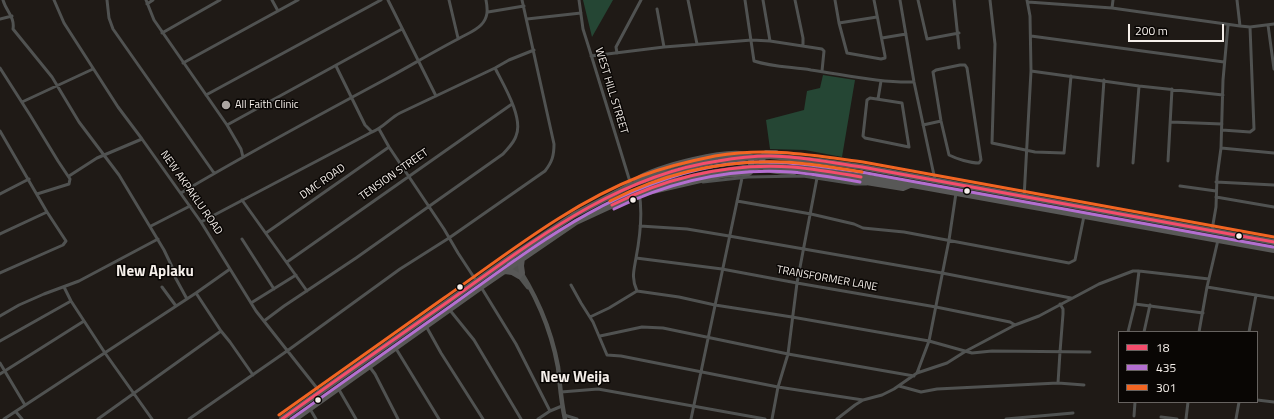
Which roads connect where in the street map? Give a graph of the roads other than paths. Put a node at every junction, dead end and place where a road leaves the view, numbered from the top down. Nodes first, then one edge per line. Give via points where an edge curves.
1 (4, 0) edge
2 (54, 0) edge
3 (107, 0) edge
4 (153, 0) edge
5 (220, 0) edge
6 (272, 0) edge
7 (298, 0) edge
8 (381, 0) edge
9 (388, 0) edge
10 (449, 0) edge
11 (486, 0) edge
12 (522, 0) edge
13 (579, 0) edge
14 (641, 0) edge
15 (688, 0) edge
16 (745, 0) edge
17 (763, 0) edge
18 (796, 0) edge
19 (835, 0) edge
20 (874, 0) edge
21 (900, 0) edge
22 (918, 0) edge
23 (954, 0) edge
24 (990, 0) edge
25 (1113, 0) edge
26 (1237, 0) edge
27 (1028, 1) edge
28 (147, 2) edge
29 (524, 6) junction
30 (1112, 8) junction
31 (657, 9) dead end
32 (278, 11) junction
33 (488, 12) junction
34 (581, 12) junction
35 (12, 16) junction
36 (877, 17) junction
37 (0, 19) edge
38 (527, 19) junction
39 (839, 23) junction
40 (1268, 24) junction
41 (1274, 24) edge
42 (1228, 25) junction
43 (1240, 26) junction
44 (1250, 27) junction
45 (402, 29) junction
46 (162, 33) junction
47 (958, 33) junction
48 (906, 34) junction
49 (1031, 36) junction
50 (458, 38) junction
51 (882, 38) junction
52 (752, 40) junction
53 (770, 41) junction
54 (697, 44) junction
55 (803, 46) junction
56 (664, 47) junction
57 (959, 48) dead end
58 (534, 50) junction
59 (617, 53) junction
60 (591, 56) junction
61 (419, 61) junction
62 (1224, 62) junction
63 (183, 64) junction
64 (336, 66) junction
65 (0, 68) edge
66 (495, 68) junction
67 (93, 69) junction
68 (1274, 69) edge
69 (822, 71) junction
70 (1031, 71) junction
71 (1071, 76) junction
72 (1104, 80) junction
73 (881, 81) junction
74 (914, 82) junction
75 (1139, 86) junction
76 (57, 87) junction
77 (1172, 89) junction
78 (206, 95) junction
79 (1223, 95) junction
80 (436, 96) junction
81 (352, 97) junction
82 (878, 99) junction
83 (22, 102) junction
84 (512, 104) junction
85 (941, 121) junction
86 (1171, 122) junction
87 (1222, 124) junction
88 (227, 125) junction
89 (923, 125) junction
90 (379, 129) junction
91 (1222, 130) junction
92 (0, 132) edge
93 (372, 132) junction
94 (142, 139) junction
95 (389, 147) junction
96 (1221, 148) junction
97 (1027, 150) junction
98 (1274, 153) edge
99 (104, 156) junction
100 (243, 157) junction
101 (1168, 161) dead end
102 (1133, 163) dead end
103 (1098, 166) dead end
104 (879, 170) junction
105 (214, 173) junction
106 (69, 176) junction
107 (410, 176) junction
108 (742, 178) junction
109 (817, 178) junction
110 (29, 179) junction
111 (934, 180) junction
112 (1216, 182) junction
113 (870, 183) junction
114 (632, 185) junction
115 (910, 185) junction
116 (1274, 185) edge
117 (1180, 186) dead end
118 (660, 189) junction
119 (1216, 191) junction
120 (639, 192) junction
121 (181, 193) junction
122 (956, 193) junction
123 (0, 194) edge
124 (37, 194) junction
125 (1216, 197) junction
126 (1024, 198) junction
127 (242, 200) junction
128 (737, 201) junction
129 (190, 206) junction
130 (429, 207) junction
131 (1085, 208) junction
132 (1274, 208) edge
133 (47, 212) junction
134 (811, 214) junction
135 (1076, 215) junction
136 (1084, 216) junction
137 (201, 222) junction
138 (1176, 224) junction
139 (151, 226) junction
140 (640, 226) junction
141 (550, 231) junction
142 (266, 232) junction
143 (1174, 232) junction
144 (1212, 232) junction
145 (0, 234) edge
146 (729, 236) junction
147 (554, 237) junction
148 (449, 238) junction
149 (158, 239) junction
150 (242, 239) dead end
151 (949, 240) junction
152 (1218, 240) junction
153 (1274, 242) edge
154 (804, 250) junction
155 (1274, 250) edge
156 (522, 258) junction
157 (636, 258) junction
158 (509, 259) junction
159 (287, 262) junction
160 (514, 265) junction
161 (230, 269) junction
162 (722, 269) junction
163 (505, 271) junction
164 (1139, 271) junction
165 (0, 273) edge
166 (942, 273) junction
167 (296, 275) junction
168 (521, 275) junction
169 (1209, 279) junction
170 (797, 283) junction
171 (479, 284) junction
172 (570, 285) dead end
173 (1208, 286) junction
174 (64, 287) junction
175 (162, 287) dead end
176 (274, 289) junction
177 (307, 291) junction
178 (636, 291) junction
179 (196, 293) junction
180 (1256, 295) junction
181 (1071, 298) junction
182 (1274, 298) edge
183 (187, 299) junction
184 (71, 301) junction
185 (251, 303) junction
186 (1060, 304) junction
187 (1135, 304) junction
188 (715, 305) junction
189 (176, 306) junction
190 (1150, 306) junction
191 (447, 307) junction
192 (936, 307) junction
193 (1203, 313) junction
194 (0, 316) edge
195 (590, 316) junction
196 (792, 317) junction
197 (84, 321) junction
198 (264, 321) junction
199 (1014, 325) junction
200 (426, 326) junction
201 (221, 331) junction
202 (1128, 331) edge
203 (1144, 331) edge
204 (1199, 331) edge
205 (1249, 331) edge
206 (600, 336) junction
207 (708, 337) junction
208 (0, 341) edge
209 (929, 341) junction
210 (395, 347) junction
211 (287, 351) junction
212 (966, 351) junction
213 (1060, 352) junction
214 (1090, 352) dead end
215 (105, 353) junction
216 (788, 354) junction
217 (0, 363) edge
218 (369, 366) junction
219 (5, 370) junction
220 (700, 372) junction
221 (0, 374) edge
222 (916, 374) junction
223 (252, 375) junction
224 (1058, 383) junction
225 (1084, 385) dead end
226 (899, 386) junction
227 (778, 387) junction
228 (338, 388) junction
229 (320, 392) junction
230 (560, 392) junction
231 (134, 393) junction
232 (863, 400) junction
233 (1258, 400) edge
234 (1274, 402) edge
235 (1135, 403) edge
236 (1188, 403) edge
237 (1239, 403) edge
238 (25, 405) junction
239 (562, 406) junction
240 (692, 406) junction
241 (310, 409) junction
242 (550, 411) junction
243 (16, 412) junction
244 (1073, 413) dead end
245 (1134, 416) dead end
246 (564, 417) edge
247 (1161, 417) dead end
248 (4, 419) edge
249 (22, 419) edge
250 (98, 419) edge
251 (152, 419) edge
252 (189, 419) edge
253 (282, 419) edge
254 (295, 419) edge
255 (316, 419) edge
256 (356, 419) edge
257 (398, 419) edge
258 (439, 419) edge
259 (483, 419) edge
260 (521, 419) edge
261 (538, 419) edge
262 (577, 419) edge
263 (691, 419) edge
264 (765, 419) edge
265 (772, 419) edge
266 (836, 419) edge
267 (1007, 419) edge
268 (1177, 419) edge
269 (1186, 419) edge
270 (1236, 419) edge

1 - 35 street via 5,7
2 - 67 street, NEW AKPAKLU ROAD via 64,23
3 - 105 street via 113,28
4 - 28 street
5 - 46 street
6 - 32 street
7 - 32 street
8 - 78 street
9 - 45 street
10 - 50 street
11 - 33 street
12 - 29 street
13 - 34 street, WEST HILL STREET
14 - 59 street via 616,47
15 - 54 street
16 - 52 street
17 - 53 street
18 - 55 street
19 - 39 street
20 - 36 street
21 - 48 street
22 - 47 street via 927,39
23 - 47 street
24 - 97 street via 995,44 992,143
25 - 30 street
26 - 43 street
27 - 30 street
27 - 49 street
28 - 46 street
29 - 33 street
29 - 38 street
30 - 42 street
31 - 56 street
32 - 63 street
33 - 50 street via 482,24 474,31
34 - 38 street
34 - 60 street, WEST HILL STREET
35 - 37 street
35 - 76 street via 13,29 52,77
36 - 39 street
36 - 51 street
38 - 58 street
39 - 51 street via 847,53 883,59 885,56
40 - 41 street
40 - 44 street
40 - 68 street
42 - 43 street
42 - 62 street
43 - 44 street
44 - 91 street via 1254,129 1250,132
45 - 61 street
45 - 64 street
46 - 63 street
47 - 57 street
48 - 51 street
48 - 74 street
49 - 62 street
49 - 70 street
50 - 61 street
52 - 53 street
52 - 54 street
52 - 69 street via 754,61
53 - 55 street
54 - 56 street
55 - 69 street via 824,51
56 - 59 street
58 - 66 street
58 - 148 street via 554,144 551,162 545,171
59 - 60 street
60 - 114 street, WEST HILL STREET
61 - 80 street
61 - 81 street
62 - 79 street
63 - 78 street
64 - 81 street
64 - 88 street
65 - 83 street
66 - 80 street
66 - 84 street
67 - 76 street
67 - 94 street, NEW AKPAKLU ROAD
69 - 73 street
70 - 71 street
70 - 97 street
71 - 72 street
71 - 97 street via 1065,152 1044,153
72 - 75 street
72 - 103 street
73 - 74 street
73 - 82 street
74 - 89 street
75 - 77 street
75 - 102 street
76 - 83 street
76 - 99 street
77 - 79 street
77 - 86 street
78 - 88 street
79 - 87 street
80 - 90 street via 394,116
81 - 93 street via 365,125
81 - 100 street
82 - 82 street via 867,100 865,138 909,147 902,103
83 - 106 street
84 - 107 street, TENSION STREET
84 - 130 street via 518,127 516,136 503,154
85 - 85 street via 933,72 965,65 981,160 979,163 949,155
85 - 89 street
86 - 87 street
86 - 101 street
87 - 91 street
88 - 100 street via 242,149
89 - 111 street
90 - 93 street
90 - 95 street
91 - 96 street
92 - 110 street
93 - 127 street
94 - 99 street
94 - 121 street, NEW AKPAKLU ROAD
95 - 107 street
95 - 142 street, DMC ROAD
96 - 98 street
96 - 112 street
97 - 126 street
99 - 106 street
99 - 139 street
100 - 105 street
104 - 111 highway
104 - 113 highway via 848,161 809,156 766,153 762,158 764,167 768,170
104 - 114 highway, bridge via 770,156 716,161
105 - 121 street
106 - 124 street via 69,184
107 - 130 street
107 - 159 street, TENSION STREET
108 - 109 street
108 - 118 street
108 - 128 street
109 - 113 street via 861,185
109 - 134 street
110 - 123 street
110 - 124 street
111 - 126 highway
112 - 116 street
112 - 119 street
113 - 115 highway via 903,188
114 - 118 highway via 639,178 699,158 733,154 752,158 749,173 722,175
114 - 141 highway via 594,204
115 - 120 highway, bridge via 816,170 771,166 719,171 678,179
115 - 122 highway
117 - 119 street
118 - 120 highway via 647,193
119 - 125 street
120 - 140 street
120 - 147 highway via 576,222
121 - 129 street, NEW AKPAKLU ROAD
122 - 135 highway
122 - 151 street
124 - 133 street
125 - 132 street
125 - 144 street
126 - 131 highway
127 - 137 street
127 - 142 street
128 - 134 street
128 - 146 street
129 - 137 street, NEW AKPAKLU ROAD
129 - 139 street
130 - 148 street
130 - 177 street
131 - 135 highway via 1084,213
131 - 138 highway
133 - 145 street
133 - 165 street via 64,237 65,244
134 - 151 street via 868,228
134 - 154 street
135 - 136 highway
136 - 143 highway
136 - 151 street via 1075,260 1069,263
137 - 161 street, NEW AKPAKLU ROAD
138 - 143 highway
138 - 144 highway
139 - 149 street
140 - 146 street via 688,229
140 - 157 street
141 - 147 highway
141 - 158 highway
142 - 159 street
143 - 152 highway
144 - 153 highway
146 - 154 street
146 - 162 street
147 - 156 highway
148 - 171 street
148 - 211 street via 400,269
149 - 174 street
149 - 183 street
150 - 176 street
151 - 166 street
152 - 155 highway
152 - 169 street
154 - 166 street
154 - 170 street
156 - 160 highway
156 - 168 highway
157 - 162 street, TRANSFORMER LANE
157 - 178 street via 632,274
158 - 160 street
158 - 171 highway
159 - 167 street
160 - 163 highway
160 - 168 street
161 - 179 street
161 - 185 street, NEW AKPAKLU ROAD
162 - 170 street, TRANSFORMER LANE
162 - 188 street
163 - 168 highway
163 - 171 highway
164 - 169 street
164 - 181 street via 1099,284
164 - 187 street
166 - 181 street
166 - 192 street
167 - 176 street
167 - 177 street
168 - 230 street via 528,283 540,308 549,334 558,368
169 - 173 street
170 - 192 street, TRANSFORMER LANE
170 - 196 street
171 - 191 highway
171 - 242 street via 516,344
172 - 195 street
173 - 180 street
173 - 193 street
174 - 184 street
174 - 194 street via 19,305
175 - 189 street
176 - 185 street
177 - 198 street
178 - 188 street
178 - 195 street via 609,308
179 - 183 street
179 - 201 street
180 - 182 street
180 - 205 street
181 - 186 street
183 - 189 street
184 - 197 street
184 - 208 street
185 - 198 street, NEW AKPAKLU ROAD
186 - 199 street
186 - 213 street via 1063,309
187 - 190 street
187 - 202 street
188 - 196 street
188 - 207 street
189 - 215 street
190 - 193 street
190 - 203 street
191 - 200 highway
191 - 229 highway
191 - 260 street via 474,340
192 - 199 street, TRANSFORMER LANE via 1010,322
192 - 209 street
193 - 204 street
195 - 206 street
196 - 209 street
196 - 216 street
197 - 215 street
197 - 219 street
198 - 211 street, NEW AKPAKLU ROAD
199 - 212 street
200 - 210 highway
200 - 259 street
201 - 223 street
201 - 231 street
206 - 207 street via 642,327 663,328
206 - 220 street via 607,355
207 - 216 street
207 - 220 street
209 - 212 street
209 - 222 street
210 - 218 highway
210 - 258 street
211 - 223 street
211 - 229 street, NEW AKPAKLU ROAD
212 - 213 street
212 - 222 street via 947,363
213 - 214 street
213 - 224 street
215 - 231 street
215 - 238 street
216 - 222 street
216 - 227 street
217 - 219 street
218 - 228 highway
218 - 257 street
219 - 221 street
219 - 238 street
220 - 227 street
220 - 240 street
222 - 226 street
223 - 252 street
224 - 225 street
224 - 226 street via 921,392
226 - 232 street via 882,395
227 - 232 street
227 - 265 street
228 - 241 highway
228 - 256 street
229 - 253 highway
230 - 239 street
230 - 240 street via 598,390
231 - 250 street
231 - 251 street
232 - 266 street
233 - 234 street
235 - 245 street
236 - 269 street
237 - 270 street
238 - 243 street
239 - 242 street
239 - 246 street
240 - 263 street
240 - 264 street
241 - 254 highway
241 - 255 street
242 - 261 street
243 - 248 street
243 - 249 street
244 - 267 street
246 - 262 street
247 - 268 street

